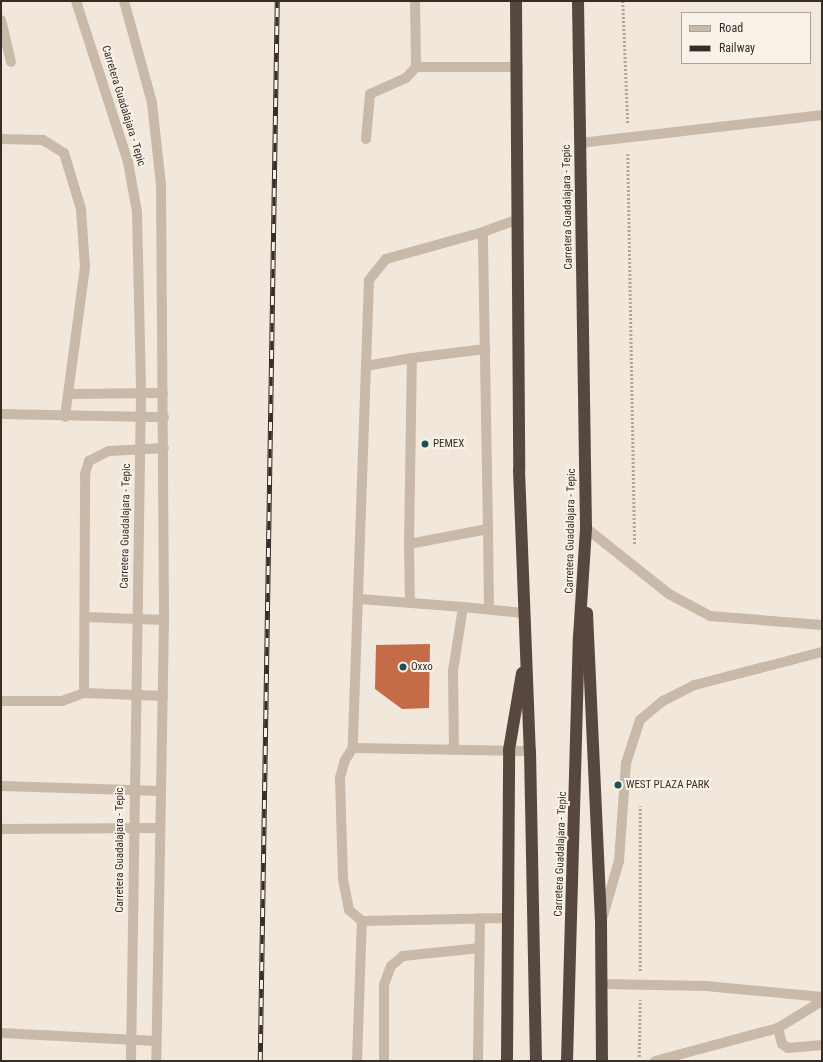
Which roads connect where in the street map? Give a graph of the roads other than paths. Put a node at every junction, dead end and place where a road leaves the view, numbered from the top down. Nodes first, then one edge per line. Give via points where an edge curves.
1 (76, 1) edge
2 (124, 1) edge
3 (415, 1) edge
4 (516, 1) edge
5 (578, 1) edge
6 (1, 20) edge
7 (12, 62) dead end
8 (518, 66) junction
9 (416, 68) junction
10 (822, 115) edge
11 (1, 139) edge
12 (366, 139) dead end
13 (580, 143) junction
14 (519, 219) junction
15 (483, 232) junction
16 (485, 349) junction
17 (412, 358) junction
18 (366, 366) junction
19 (141, 393) junction
20 (163, 393) junction
21 (68, 394) junction
22 (1, 414) edge
23 (65, 417) junction
24 (140, 417) junction
25 (164, 418) junction
26 (164, 448) junction
27 (141, 449) junction
28 (586, 528) junction
29 (488, 529) junction
30 (409, 544) junction
31 (585, 569) junction
32 (360, 599) junction
33 (410, 603) junction
34 (464, 607) junction
35 (489, 609) junction
36 (524, 613) junction
37 (85, 617) junction
38 (137, 619) junction
39 (164, 620) junction
40 (822, 625) edge
41 (822, 652) edge
42 (526, 660) junction
43 (84, 692) junction
44 (136, 694) junction
45 (163, 696) junction
46 (1, 701) edge
47 (353, 748) junction
48 (454, 750) junction
49 (509, 750) junction
50 (530, 751) junction
51 (1, 786) edge
52 (133, 791) junction
53 (161, 791) junction
54 (133, 828) junction
55 (160, 828) junction
56 (1, 829) edge
57 (480, 918) junction
58 (507, 918) junction
59 (362, 921) junction
60 (601, 921) junction
61 (480, 948) junction
62 (601, 984) junction
63 (822, 997) edge
64 (822, 1001) edge
65 (778, 1028) junction
66 (1, 1034) edge
67 (131, 1040) junction
68 (156, 1041) junction
69 (822, 1045) edge
70 (131, 1061) edge
71 (156, 1061) edge
72 (357, 1061) edge
73 (384, 1061) edge
74 (478, 1061) edge
75 (507, 1061) edge
76 (536, 1061) edge
77 (567, 1061) edge
78 (602, 1061) edge
79 (655, 1061) edge

1 - 19 street, Carretera Guadalajara - Tepic via 128,162 137,212
2 - 20 street, Carretera Guadalajara - Tepic via 152,103 161,184
3 - 9 street
4 - 8 highway
5 - 13 highway, Carretera Guadalajara - Tepic
6 - 7 street
8 - 9 street
8 - 14 highway
9 - 12 street via 406,78 370,94
10 - 13 street
11 - 21 street via 43,140 64,153 81,209 85,267
13 - 28 highway, Carretera Guadalajara - Tepic
14 - 15 street
14 - 36 highway via 518,470
15 - 16 street
15 - 18 street via 386,259 374,271 369,280
16 - 17 street
16 - 29 street
17 - 18 street
17 - 30 street
18 - 32 street
19 - 20 street
19 - 21 street
19 - 24 street, Carretera Guadalajara - Tepic
20 - 25 street, Carretera Guadalajara - Tepic
21 - 23 street
22 - 23 street
23 - 24 street
24 - 25 street
24 - 27 street, Carretera Guadalajara - Tepic
25 - 26 street, Carretera Guadalajara - Tepic
26 - 27 street
26 - 39 street, Carretera Guadalajara - Tepic
27 - 37 street via 109,451 89,461 85,474
27 - 38 street, Carretera Guadalajara - Tepic
28 - 31 highway, Carretera Guadalajara - Tepic
28 - 40 street via 669,594 710,616
29 - 30 street
29 - 35 street
30 - 33 street
31 - 60 highway
31 - 77 highway, Carretera Guadalajara - Tepic via 579,637
32 - 33 street
32 - 47 street
33 - 34 street
34 - 35 street
34 - 48 street via 453,671
35 - 36 street
36 - 42 highway
37 - 38 street
37 - 43 street
38 - 39 street
38 - 44 street, Carretera Guadalajara - Tepic
39 - 45 street, Carretera Guadalajara - Tepic
41 - 60 street via 694,685 664,701 640,720 626,763 619,861
42 - 49 highway via 516,697
42 - 50 highway
43 - 44 street
43 - 46 street via 62,701
44 - 45 street
44 - 52 street, Carretera Guadalajara - Tepic
45 - 53 street, Carretera Guadalajara - Tepic
47 - 48 street
47 - 59 street via 344,760 340,778 343,879 349,910
48 - 49 street
49 - 50 street
49 - 58 highway
50 - 76 highway
51 - 52 street
52 - 53 street
52 - 54 street, Carretera Guadalajara - Tepic
53 - 55 street, Carretera Guadalajara - Tepic
54 - 55 street
54 - 56 street
54 - 67 street, Carretera Guadalajara - Tepic
55 - 68 street, Carretera Guadalajara - Tepic
57 - 58 street
57 - 59 street
57 - 61 street
58 - 75 highway
59 - 72 street
60 - 62 highway
61 - 73 street via 403,956 391,966 384,985
61 - 74 street
62 - 63 street via 706,986
62 - 78 highway
64 - 65 street
65 - 69 street via 782,1044 788,1048
65 - 79 street
66 - 67 street
67 - 68 street
67 - 70 street, Carretera Guadalajara - Tepic
68 - 71 street, Carretera Guadalajara - Tepic

